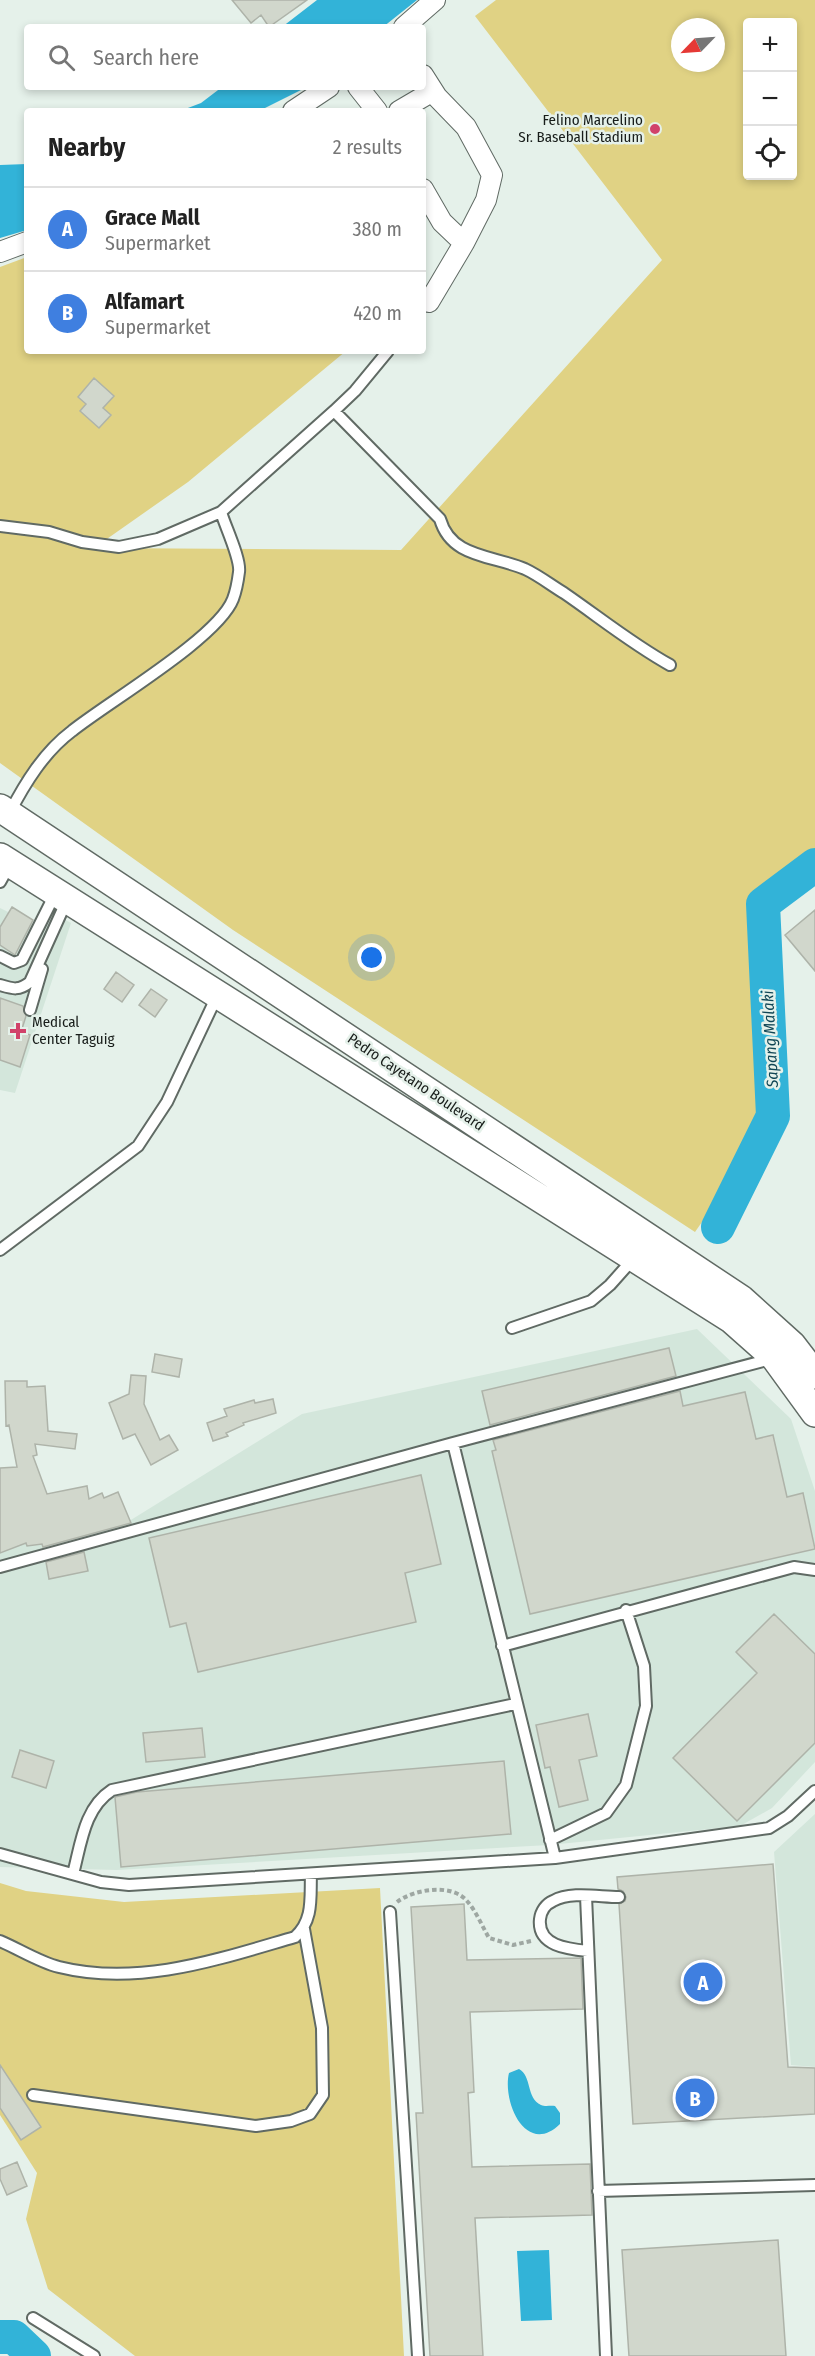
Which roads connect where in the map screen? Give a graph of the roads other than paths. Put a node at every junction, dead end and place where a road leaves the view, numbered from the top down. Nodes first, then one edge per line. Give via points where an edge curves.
1 (435, 0) edge
2 (407, 24) edge
3 (428, 83) edge
4 (324, 90) edge
5 (360, 90) edge
6 (421, 90) edge
7 (298, 108) edge
8 (375, 108) edge
9 (402, 108) edge
10 (426, 194) edge
11 (24, 243) edge
12 (464, 243) junction
13 (0, 252) edge
14 (426, 305) edge
15 (386, 354) edge
16 (334, 411) junction
17 (221, 512) junction
18 (0, 526) edge
19 (670, 665) dead end
20 (4, 811) edge
21 (88, 866) junction
22 (3, 867) edge
23 (62, 895) junction
24 (51, 935) junction
25 (0, 956) edge
26 (0, 985) edge
27 (218, 996) junction
28 (30, 1010) dead end
29 (0, 1251) edge
30 (635, 1258) junction
31 (512, 1328) dead end
32 (775, 1358) junction
33 (815, 1375) edge
34 (815, 1413) edge
35 (453, 1443) junction
36 (0, 1567) edge
37 (815, 1570) edge
38 (626, 1610) junction
39 (502, 1646) junction
40 (515, 1704) junction
41 (815, 1791) edge
42 (550, 1840) junction
43 (0, 1854) edge
44 (555, 1858) junction
45 (73, 1874) junction
46 (311, 1874) junction
47 (586, 1896) junction
48 (619, 1897) dead end
49 (390, 1912) road end
50 (304, 1929) junction
51 (0, 1941) edge
52 (588, 1951) junction
53 (33, 2095) dead end
54 (815, 2186) edge
55 (598, 2191) junction
56 (33, 2318) dead end
57 (94, 2356) edge
58 (418, 2356) edge
59 (606, 2356) edge

1 - 2 street
3 - 12 street via 466,127 492,175 486,200
4 - 7 street
5 - 8 street
6 - 9 street
10 - 12 street via 442,222
11 - 13 street
12 - 14 street
15 - 16 lane
16 - 17 lane
16 - 19 lane via 440,519 448,537 461,550 526,570
17 - 18 lane via 158,539 119,547
17 - 20 lane via 240,569 233,600 210,628 70,732 47,754
20 - 21 main road, Pedro Cayetano Boulevard
21 - 23 main road
21 - 33 main road, Pedro Cayetano Boulevard via 741,1299 792,1345
22 - 23 main road, Pedro Cayetano Boulevard
23 - 24 lane
23 - 25 lane via 22,960 14,963
23 - 27 main road, Pedro Cayetano Boulevard
24 - 26 lane via 30,982 13,990
24 - 28 lane
27 - 29 lane via 167,1101 138,1146
27 - 30 main road, Pedro Cayetano Boulevard
30 - 31 lane via 591,1301
30 - 32 main road, Pedro Cayetano Boulevard via 731,1319
32 - 34 main road, Pedro Cayetano Boulevard
32 - 35 lane
35 - 36 lane
35 - 39 lane
37 - 38 lane via 794,1567
38 - 39 lane
38 - 42 lane via 644,1666 646,1706 626,1785 606,1813
39 - 40 lane
40 - 42 lane
40 - 45 lane via 112,1790 100,1797 89,1814
41 - 44 lane via 788,1816 769,1827
42 - 44 lane
43 - 45 lane
44 - 46 lane
45 - 46 lane via 129,1886
46 - 50 lane via 309,1919
47 - 48 lane
47 - 52 lane
47 - 52 lane via 553,1901 542,1911 540,1923 543,1936 553,1944
49 - 58 lane
50 - 51 lane via 295,1937 258,1948 150,1973 102,1974 58,1967
50 - 53 lane via 322,2028 324,2095 310,2114 256,2126
52 - 55 lane
54 - 55 lane
55 - 59 lane
56 - 57 lane

